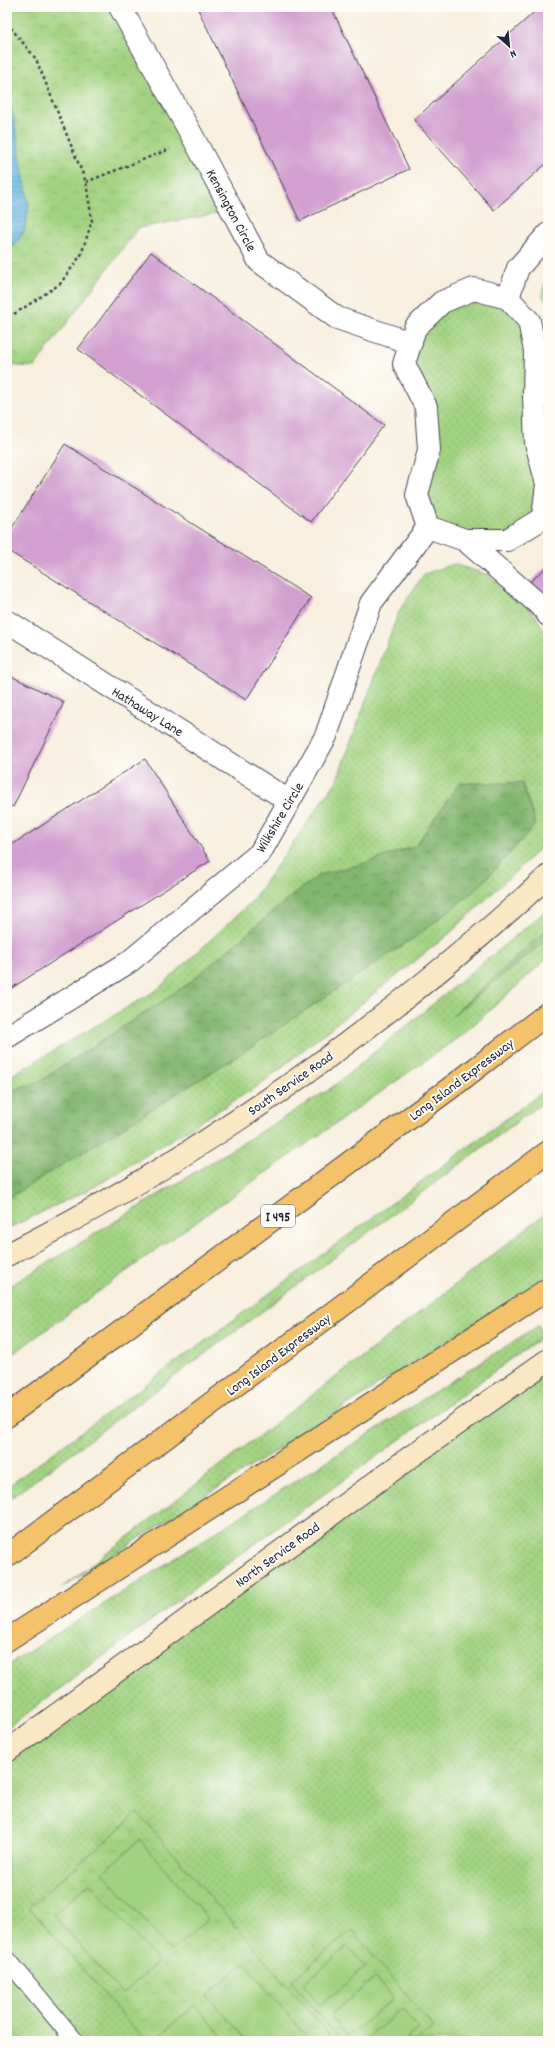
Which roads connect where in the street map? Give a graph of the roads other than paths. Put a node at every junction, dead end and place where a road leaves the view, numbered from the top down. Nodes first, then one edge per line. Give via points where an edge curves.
1 (120, 7) edge
2 (548, 234) edge
3 (508, 298) junction
4 (411, 343) junction
5 (546, 522) edge
6 (428, 527) junction
7 (465, 540) junction
8 (548, 615) edge
9 (7, 621) edge
10 (289, 801) junction
11 (548, 876) edge
12 (548, 1013) edge
13 (7, 1037) edge
14 (548, 1152) edge
15 (7, 1255) edge
16 (548, 1289) edge
17 (548, 1360) edge
18 (7, 1416) edge
19 (7, 1556) edge
20 (7, 1640) edge
21 (7, 1751) edge
22 (7, 1959) edge
23 (75, 2041) edge

1 - 4 street, Kensington Circle via 259,261 337,318
2 - 3 street via 518,268
3 - 4 street via 474,289 442,302 415,328
3 - 5 street via 529,321 536,351 536,442 547,484
4 - 6 street via 404,364 426,407 429,450 417,495
5 - 7 street via 507,540
6 - 7 street
6 - 10 street, Wilkshire Circle via 371,603 326,736
7 - 8 street
9 - 10 street, Hathaway Lane
10 - 13 street, Wilkshire Circle via 260,853 129,962
11 - 15 main road, South Service Road via 479,938 402,1000 264,1102 127,1188
12 - 18 highway, Long Island Expressway / I 495
14 - 19 highway, Long Island Expressway
16 - 20 highway
17 - 21 main road, North Service Road
22 - 23 lane

